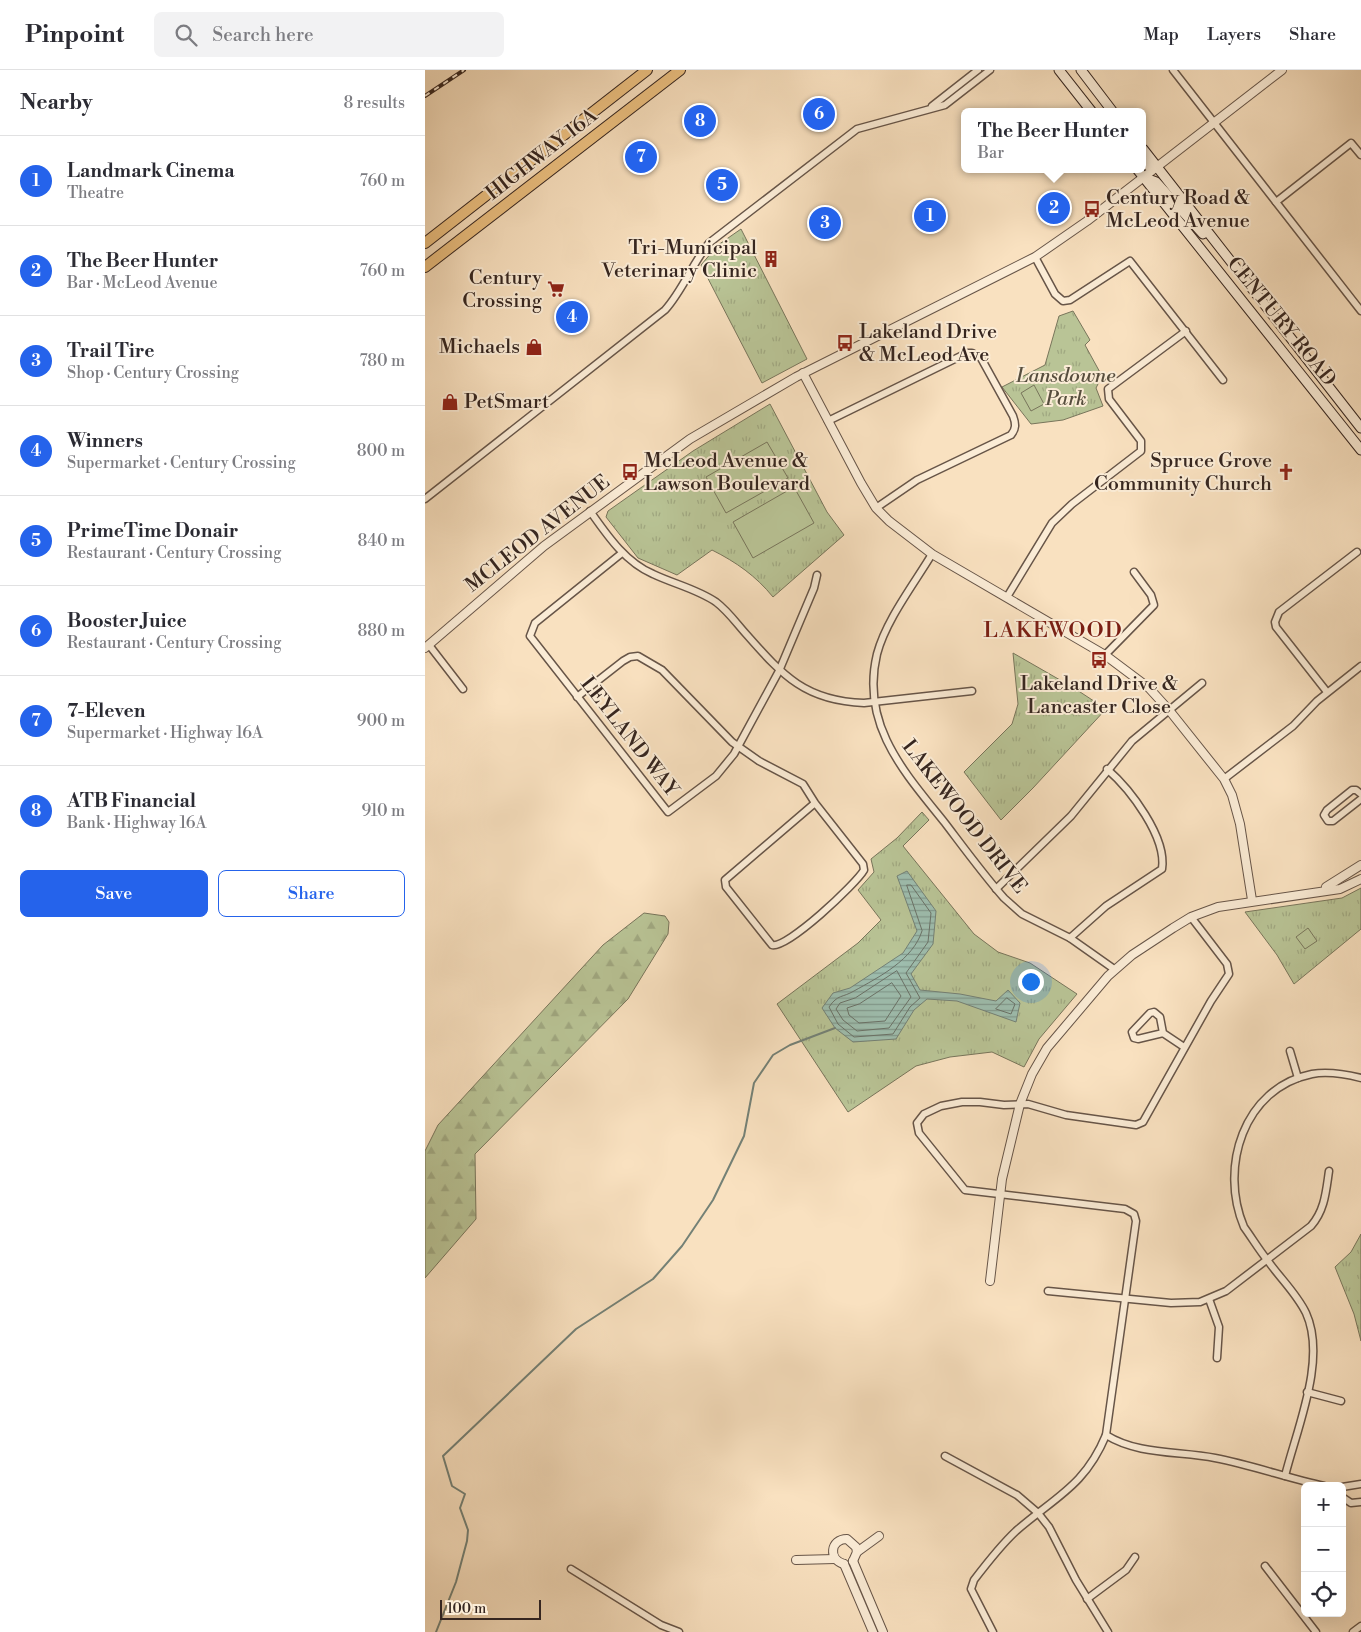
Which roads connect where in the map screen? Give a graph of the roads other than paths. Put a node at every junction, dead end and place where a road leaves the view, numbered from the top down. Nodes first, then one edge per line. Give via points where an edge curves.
1 (647, 70) edge
2 (680, 70) edge
3 (978, 70) edge
4 (990, 70) edge
5 (1059, 70) edge
6 (1081, 70) edge
7 (1173, 70) edge
8 (1282, 70) edge
9 (931, 107) junction
10 (1089, 108) edge
11 (1110, 108) edge
12 (1214, 123) junction
13 (1146, 153) edge
14 (1361, 155) edge
15 (1146, 164) edge
16 (1157, 167) junction
17 (1140, 173) edge
18 (1143, 177) junction
19 (1276, 202) junction
20 (425, 243) edge
21 (1035, 257) junction
22 (425, 268) edge
23 (1236, 269) junction
24 (1361, 311) edge
25 (1186, 330) junction
26 (803, 373) junction
27 (1223, 380) dead end
28 (828, 421) junction
29 (1361, 428) edge
30 (1361, 450) edge
31 (425, 499) edge
32 (877, 508) junction
33 (590, 511) junction
34 (1357, 552) dead end
35 (621, 553) junction
36 (932, 554) junction
37 (1134, 572) dead end
38 (817, 575) dead end
39 (1007, 597) junction
40 (427, 647) edge
41 (1105, 655) junction
42 (1361, 666) edge
43 (779, 671) junction
44 (1202, 683) dead end
45 (463, 689) dead end
46 (972, 691) dead end
47 (1327, 692) junction
48 (577, 698) junction
49 (876, 702) junction
50 (1169, 710) junction
51 (739, 747) junction
52 (1107, 769) junction
53 (1224, 779) junction
54 (1361, 794) edge
55 (1361, 799) edge
56 (815, 803) junction
57 (1361, 865) edge
58 (1361, 879) edge
59 (996, 889) junction
60 (1319, 890) junction
61 (1252, 900) junction
62 (1191, 917) junction
63 (1070, 938) junction
64 (1114, 969) junction
65 (1163, 1033) junction
66 (1185, 1047) junction
67 (1290, 1051) dead end
68 (1298, 1078) junction
69 (1361, 1078) edge
70 (1020, 1104) junction
71 (1329, 1171) dead end
72 (1000, 1195) junction
73 (1267, 1261) junction
74 (990, 1281) dead end
75 (1048, 1291) dead end
76 (1125, 1298) junction
77 (1209, 1299) junction
78 (1217, 1358) dead end
79 (1307, 1392) junction
80 (1341, 1401) dead end
81 (1106, 1435) junction
82 (945, 1456) dead end
83 (1285, 1476) junction
84 (1308, 1482) edge
85 (1361, 1484) edge
86 (1346, 1486) edge
87 (1346, 1500) edge
88 (1361, 1502) edge
89 (1038, 1513) junction
90 (853, 1542) junction
91 (832, 1550) junction
92 (857, 1552) junction
93 (1135, 1557) dead end
94 (835, 1559) junction
95 (796, 1560) dead end
96 (809, 1560) junction
97 (853, 1561) junction
98 (844, 1564) junction
99 (1265, 1566) dead end
100 (571, 1569) dead end
101 (1087, 1599) junction
102 (1361, 1626) edge
103 (679, 1632) edge
104 (873, 1632) edge
105 (883, 1632) edge
106 (993, 1632) edge
107 (1109, 1632) edge
108 (1316, 1632) edge
109 (1353, 1632) edge

1 - 20 main road, HIGHWAY 16A
2 - 22 main road, HIGHWAY 16A
3 - 9 street
4 - 9 street via 945,104
5 - 10 main road
6 - 11 main road
7 - 12 street
8 - 12 street, MCLEOD AVENUE
9 - 31 street via 857,129 792,178 709,243 665,310
12 - 16 street, MCLEOD AVENUE
12 - 19 street
13 - 16 main road, CENTURY ROAD
14 - 19 street via 1351,143
15 - 16 main road
16 - 18 street, MCLEOD AVENUE
16 - 23 main road, CENTURY ROAD
17 - 18 main road, CENTURY ROAD
18 - 21 street, MCLEOD AVENUE
18 - 23 main road via 1152,179
18 - 30 main road, CENTURY ROAD
19 - 24 street
21 - 25 street via 1055,294 1063,300 1070,300 1130,261
21 - 26 street, MCLEOD AVENUE
23 - 29 main road, CENTURY ROAD
25 - 27 street
25 - 39 street via 1107,390 1109,399 1141,441 1141,451 1057,519 1040,540
26 - 28 street
26 - 33 street, MCLEOD AVENUE via 690,439
28 - 32 street
28 - 32 street via 967,353 981,358 1013,416 1015,426 1011,435 917,480
32 - 36 street
33 - 35 street
33 - 40 street, MCLEOD AVENUE via 521,564
34 - 47 street via 1279,612 1275,622
35 - 43 street via 652,574 690,588 718,604
35 - 48 street, LEYLAND WAY via 535,623 529,632 533,642
36 - 39 street
36 - 49 street, LAKEWOOD DRIVE via 887,628 875,669
37 - 41 street via 1151,595 1154,605
38 - 43 street, LEYLAND WAY
39 - 41 street
40 - 45 street
41 - 50 street via 1149,688
42 - 47 street
43 - 49 street via 824,698
43 - 51 street, LEYLAND WAY
44 - 50 street
46 - 49 street
47 - 53 street via 1299,720
48 - 51 street via 623,661 637,656 662,670
48 - 51 street, LEYLAND WAY via 668,812 717,776
49 - 59 street, LAKEWOOD DRIVE via 883,733 900,766
50 - 52 street via 1132,741
50 - 53 street
51 - 56 street via 803,784
52 - 59 street via 1071,816
52 - 63 street via 1119,780 1149,822 1162,869 1106,906
53 - 61 street via 1237,809
54 - 55 street via 1352,790 1327,810 1325,816 1328,821 1333,820
56 - 56 street via 725,880 726,887 772,945 776,946 824,911 861,875 864,867
57 - 60 street
58 - 60 street via 1340,888
59 - 63 street, LAKEWOOD DRIVE via 1022,914
60 - 61 street
61 - 62 street via 1218,906
62 - 64 street
62 - 66 street via 1227,964 1229,974
63 - 64 street, LAKEWOOD DRIVE
64 - 70 street via 1047,1048
65 - 65 street via 1160,1017 1154,1012 1131,1032 1138,1040
65 - 66 street
66 - 70 street via 1149,1116 1139,1124 1071,1116
67 - 68 street
68 - 69 street via 1338,1073
68 - 73 street via 1277,1090 1257,1108 1244,1128 1236,1152 1233,1184 1238,1214
70 - 72 street
70 - 72 street via 962,1102 941,1106 924,1114 917,1123 919,1134 960,1187 970,1192
71 - 73 street via 1324,1203 1317,1220
72 - 74 street
72 - 76 street via 1125,1209 1135,1214
73 - 77 street via 1226,1291
73 - 79 street via 1297,1298 1310,1322 1314,1356
75 - 76 street
76 - 77 street via 1171,1303
76 - 81 street
77 - 78 street via 1219,1327
79 - 80 street
79 - 83 street
81 - 83 street via 1135,1447 1216,1458
81 - 89 street via 1081,1479
82 - 89 street via 1009,1490
83 - 84 street
85 - 86 street
87 - 88 street
89 - 101 street via 1052,1532
89 - 106 street via 1010,1537 971,1584
90 - 91 street via 839,1540
90 - 92 street
90 - 92 street via 879,1536
91 - 94 street
91 - 96 street
92 - 97 street
93 - 101 street via 1126,1570
94 - 96 street
94 - 98 street
95 - 96 street
97 - 98 street
97 - 105 street
98 - 104 street
99 - 108 street
100 - 103 street via 661,1625
101 - 107 street
102 - 109 street

